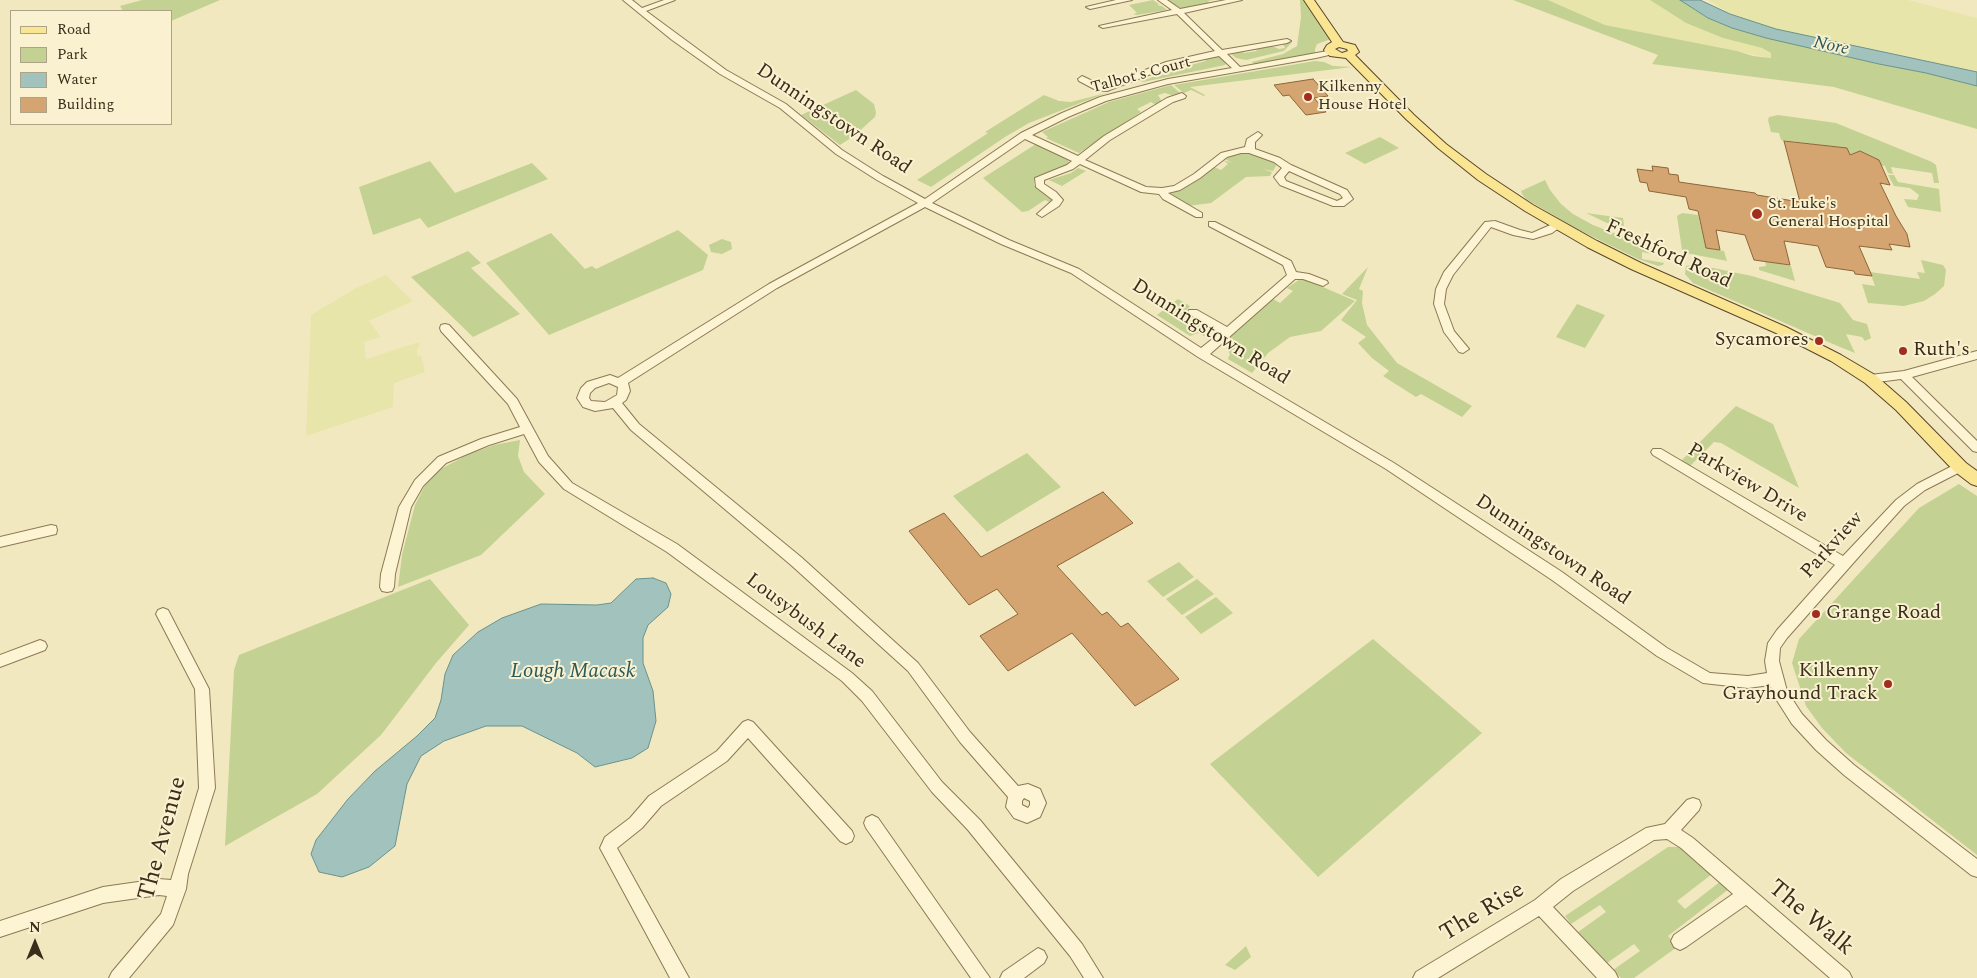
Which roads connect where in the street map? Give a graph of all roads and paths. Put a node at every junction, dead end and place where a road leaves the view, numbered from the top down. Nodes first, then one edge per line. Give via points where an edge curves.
1 (627, 0) edge
2 (670, 0) edge
3 (1128, 0) edge
4 (1162, 0) edge
5 (1238, 0) edge
6 (1309, 0) edge
7 (1090, 7) dead end
8 (640, 11) junction
9 (1124, 11) junction
10 (1178, 11) junction
11 (1103, 26) dead end
12 (1287, 41) dead end
13 (1340, 44) junction
14 (1221, 52) junction
15 (1330, 52) junction
16 (1349, 55) junction
17 (1237, 69) junction
18 (1082, 79) dead end
19 (1182, 96) dead end
20 (1024, 135) junction
21 (1258, 135) dead end
22 (1250, 150) junction
23 (1078, 161) junction
24 (1288, 167) junction
25 (1162, 191) junction
26 (925, 202) junction
27 (1196, 212) dead end
28 (1042, 214) dead end
29 (1212, 224) dead end
30 (1558, 224) junction
31 (1292, 275) junction
32 (1323, 283) dead end
33 (1193, 312) dead end
34 (445, 328) dead end
35 (1227, 332) junction
36 (1463, 349) dead end
37 (1202, 354) junction
38 (1977, 355) edge
39 (1904, 375) junction
40 (1870, 380) junction
41 (620, 383) junction
42 (615, 403) junction
43 (527, 429) junction
44 (1977, 448) edge
45 (1657, 452) dead end
46 (1960, 467) junction
47 (1977, 480) edge
48 (51, 530) dead end
49 (0, 542) edge
50 (1845, 564) junction
51 (387, 587) dead end
52 (163, 614) dead end
53 (40, 646) dead end
54 (0, 661) edge
55 (1775, 678) junction
56 (1016, 794) dead end
57 (1693, 805) dead end
58 (872, 823) dead end
59 (1669, 831) junction
60 (846, 836) dead end
61 (1977, 869) edge
62 (178, 889) junction
63 (1746, 896) junction
64 (1541, 906) junction
65 (0, 928) edge
66 (1680, 941) dead end
67 (1038, 957) dead end
68 (118, 978) edge
69 (680, 978) edge
70 (980, 978) edge
71 (1009, 978) edge
72 (1094, 978) edge
73 (1422, 978) edge
74 (1609, 978) edge
75 (1843, 978) edge

1 - 8 street, Dunningstown Road
2 - 8 street
3 - 9 street
4 - 10 street
5 - 10 street
6 - 13 main road, Freshford Road
7 - 9 street
8 - 26 street, Dunningstown Road via 723,72 783,106 839,152
9 - 10 street
9 - 11 street
10 - 14 street
12 - 14 street
13 - 15 main road via 1330,46
13 - 16 main road, Freshford Road via 1354,49
14 - 17 street
14 - 18 street via 1169,64 1107,88 1099,88
15 - 16 main road
15 - 17 street, Talbot's Court
16 - 30 main road, Freshford Road via 1442,146 1489,182
17 - 20 street, Talbot's Court via 1118,95
19 - 23 street, Talbot's Court via 1167,99
20 - 23 street
20 - 26 street, Talbot's Court
21 - 22 street via 1250,141
22 - 24 street
22 - 25 street via 1224,155 1177,188
23 - 25 street via 1136,187
23 - 28 street, Talbot's Court via 1062,171 1040,178 1039,184 1058,200
24 - 24 street via 1279,177 1283,183 1336,204 1348,199 1344,192
25 - 27 street via 1166,197
26 - 37 street, Dunningstown Road via 1075,271
26 - 41 street, Talbot's Court via 773,286
29 - 31 street via 1287,263
30 - 36 street via 1533,236 1488,224 1448,274 1441,288 1439,304 1449,332
30 - 40 main road, Freshford Road via 1636,266 1811,344
31 - 32 street
31 - 35 street
33 - 35 street
34 - 43 street, Lousybush Lane via 513,402
35 - 37 street
37 - 55 street, Dunningstown Road via 1390,466 1557,576 1662,652 1708,678 1748,682
38 - 39 street
39 - 40 street
39 - 44 street
40 - 46 main road, Freshford Road via 1901,406
41 - 42 street via 624,391
41 - 42 street via 600,381 585,391 587,404 595,407
42 - 56 street via 635,427 796,561 913,667 965,737
43 - 51 street via 442,460 419,483 405,507
43 - 72 street, Lousybush Lane via 543,459 568,486 672,548 847,677 867,696 937,787 974,825 1076,950
45 - 50 street, Parkview Drive
46 - 47 main road, Freshford Road
46 - 50 street, Parkview via 1921,487 1900,503
48 - 49 street
50 - 55 street, Parkview via 1773,647
52 - 62 street, The Avenue via 202,689 207,788
53 - 54 street
55 - 61 street, Parkview via 1797,719 1821,745 1848,770
57 - 59 street
58 - 70 street
59 - 63 street, The Walk
59 - 64 street, The Rise via 1652,833 1567,885
60 - 69 street via 748,727 722,756 655,800 636,823 608,848
62 - 65 street via 159,887 103,896
62 - 68 street, The Avenue via 167,919
63 - 66 street, The Walk
63 - 75 street, The Walk
64 - 73 street, The Rise
64 - 74 street
67 - 71 street

